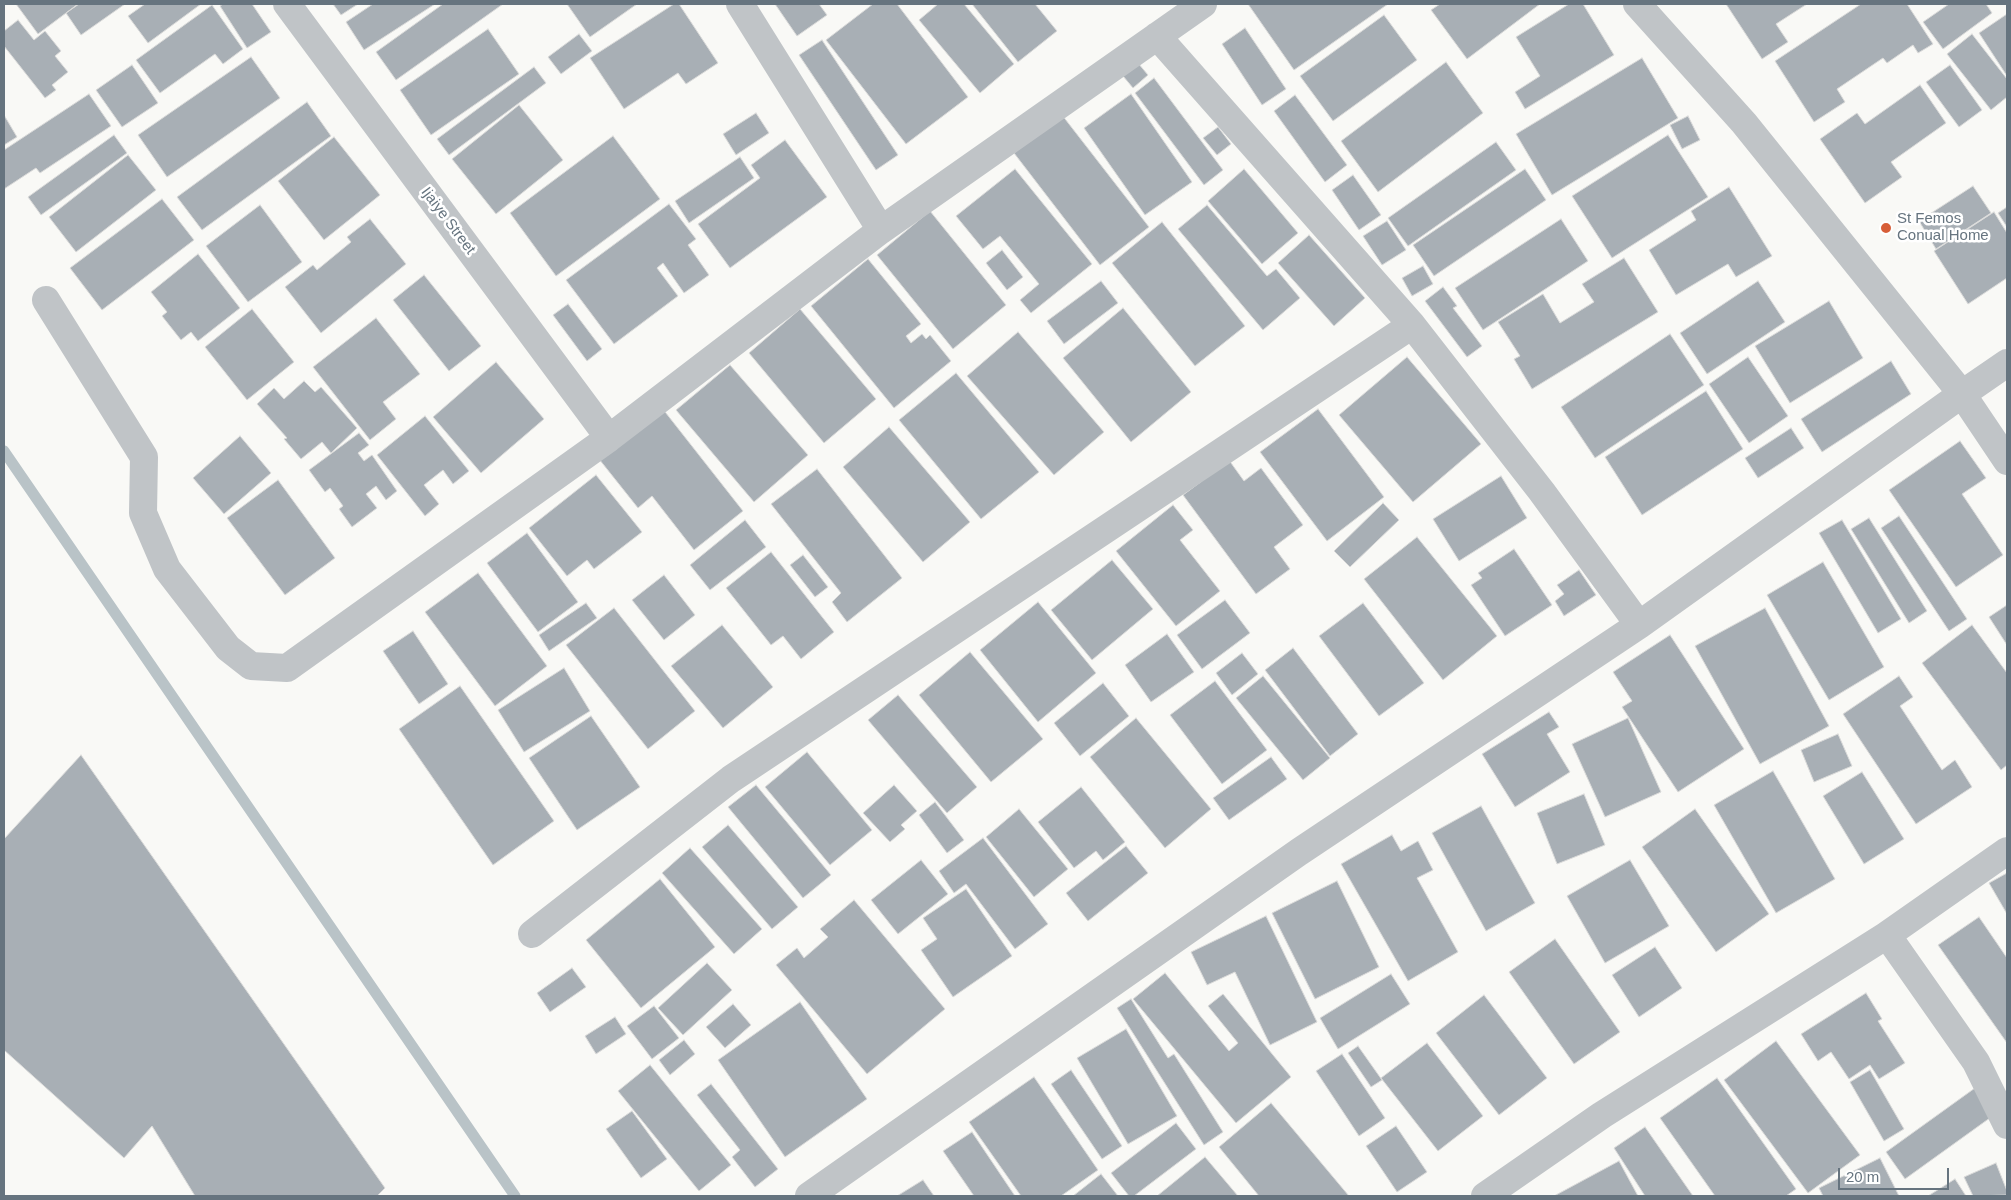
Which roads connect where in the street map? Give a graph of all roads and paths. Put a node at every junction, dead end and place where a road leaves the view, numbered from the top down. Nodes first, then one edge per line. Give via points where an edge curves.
1 (287, 4) edge
2 (740, 4) edge
3 (1203, 4) edge
4 (1637, 4) edge
5 (1157, 36) junction
6 (881, 230) junction
7 (46, 300) dead end
8 (1412, 325) junction
9 (2007, 364) edge
10 (1962, 394) junction
11 (609, 438) junction
12 (2007, 461) edge
13 (1639, 625) junction
14 (2007, 851) edge
15 (532, 934) dead end
16 (1887, 935) junction
17 (2007, 1125) edge
18 (809, 1196) edge
19 (1485, 1196) edge

1 - 11 street, Ijaiye Street
2 - 6 street
3 - 5 street
4 - 10 street via 1744,123
5 - 6 street
5 - 8 street
6 - 11 street
7 - 11 street via 144,457 143,514 168,569 228,648 251,666 287,668
8 - 13 street via 1542,492
8 - 15 street via 731,779
9 - 10 street
10 - 12 street
10 - 13 street
13 - 18 street via 1299,852
14 - 16 street
16 - 17 street via 1976,1062
16 - 19 street via 1602,1114

